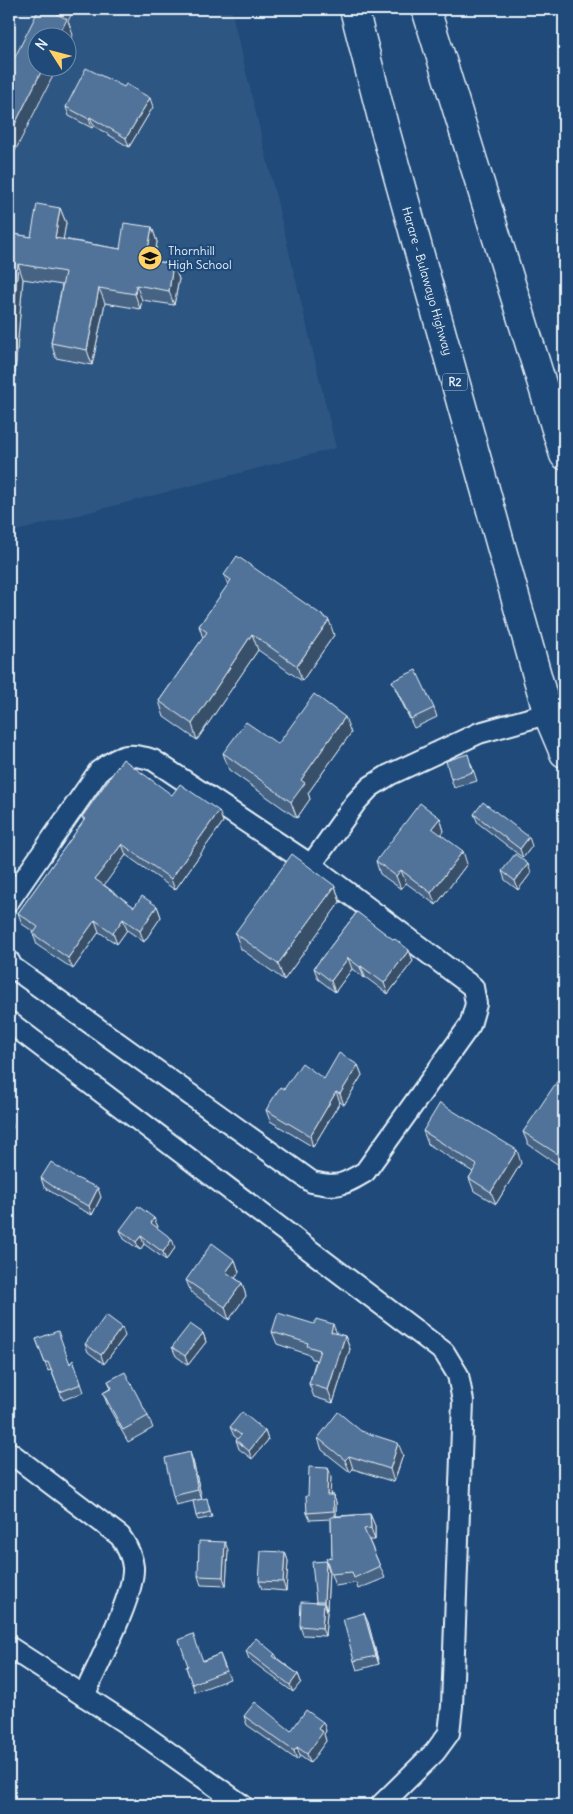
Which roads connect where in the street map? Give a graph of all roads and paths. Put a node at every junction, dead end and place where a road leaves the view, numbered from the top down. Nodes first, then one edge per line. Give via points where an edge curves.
1 (354, 9) edge
2 (426, 9) edge
3 (564, 455) edge
4 (556, 712) edge
5 (564, 753) edge
6 (311, 865) junction
7 (9, 901) edge
8 (9, 961) edge
9 (9, 1022) edge
10 (9, 1452) edge
11 (9, 1647) edge
12 (84, 1696) junction
13 (242, 1805) edge
14 (381, 1805) edge

1 - 4 highway, Harare - Bulawayo Highway / R2 via 384,126
2 - 3 highway
4 - 5 highway, Harare - Bulawayo Highway / R2
4 - 6 street via 479,734 370,787
6 - 7 street via 153,760 135,755 115,759 99,772
6 - 8 street via 473,987 476,1004 470,1025 365,1172 346,1183 330,1187 312,1182 12,967
9 - 14 street via 444,1352 458,1375 463,1401 449,1733
10 - 12 street via 120,1536 130,1550 134,1568 124,1606
11 - 12 street
12 - 13 street

